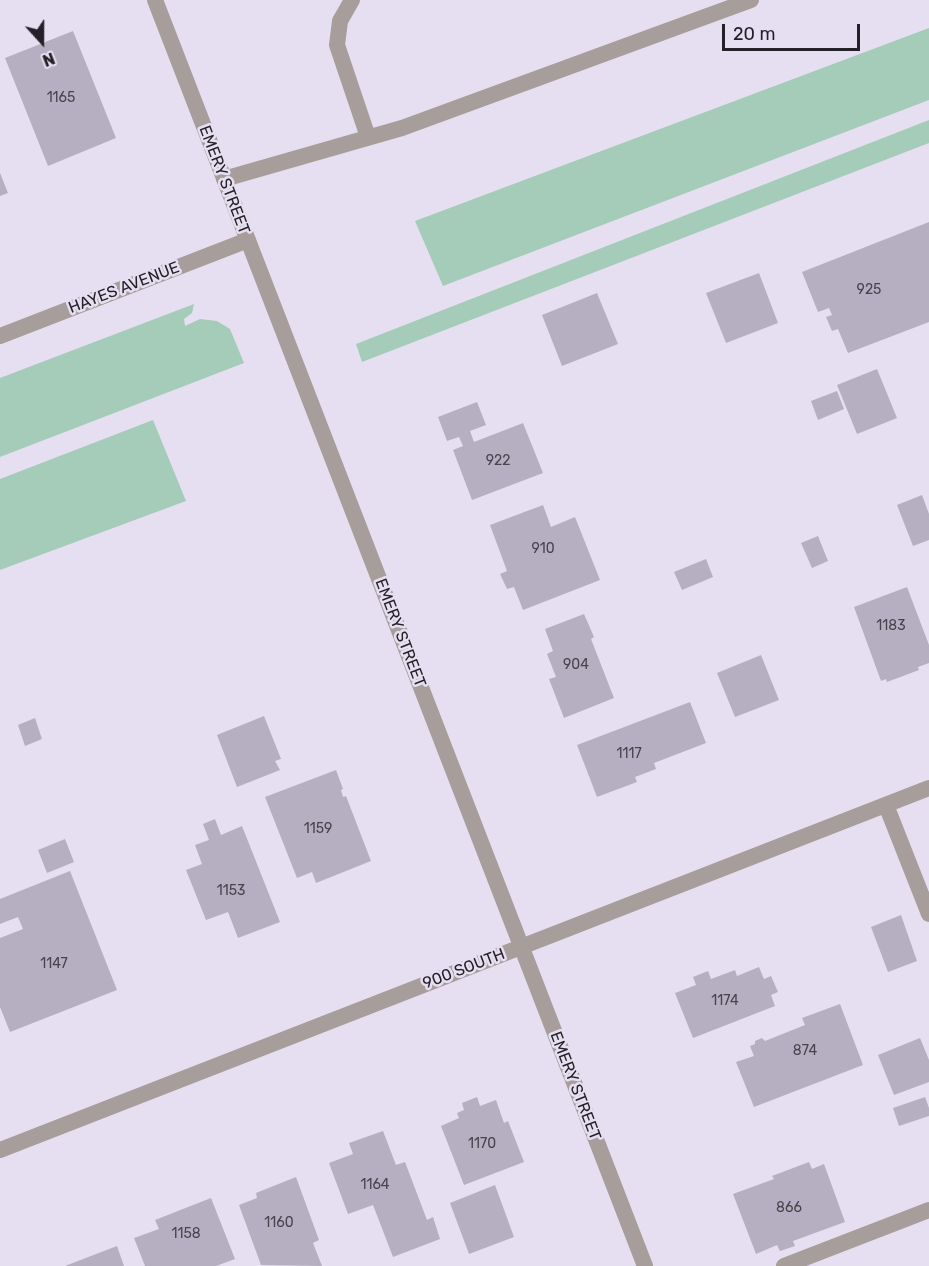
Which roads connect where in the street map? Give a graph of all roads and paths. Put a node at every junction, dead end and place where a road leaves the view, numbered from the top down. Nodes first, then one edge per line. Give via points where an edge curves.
1 (155, 0) edge
2 (352, 0) edge
3 (751, 0) edge
4 (368, 138) junction
5 (224, 179) junction
6 (248, 240) junction
7 (0, 336) edge
8 (929, 789) edge
9 (886, 805) junction
10 (929, 914) edge
11 (521, 947) junction
12 (0, 1149) edge
13 (929, 1210) edge
14 (645, 1266) edge
15 (784, 1266) edge

1 - 5 street, EMERY STREET
2 - 4 street via 340,21 337,45
3 - 4 street
4 - 5 street
5 - 6 street, EMERY STREET
6 - 7 street, HAYES AVENUE
6 - 11 street, EMERY STREET
8 - 9 street, 900 SOUTH
9 - 10 street
9 - 11 street, 900 SOUTH
11 - 12 street, 900 SOUTH
11 - 14 street, EMERY STREET
13 - 15 street

